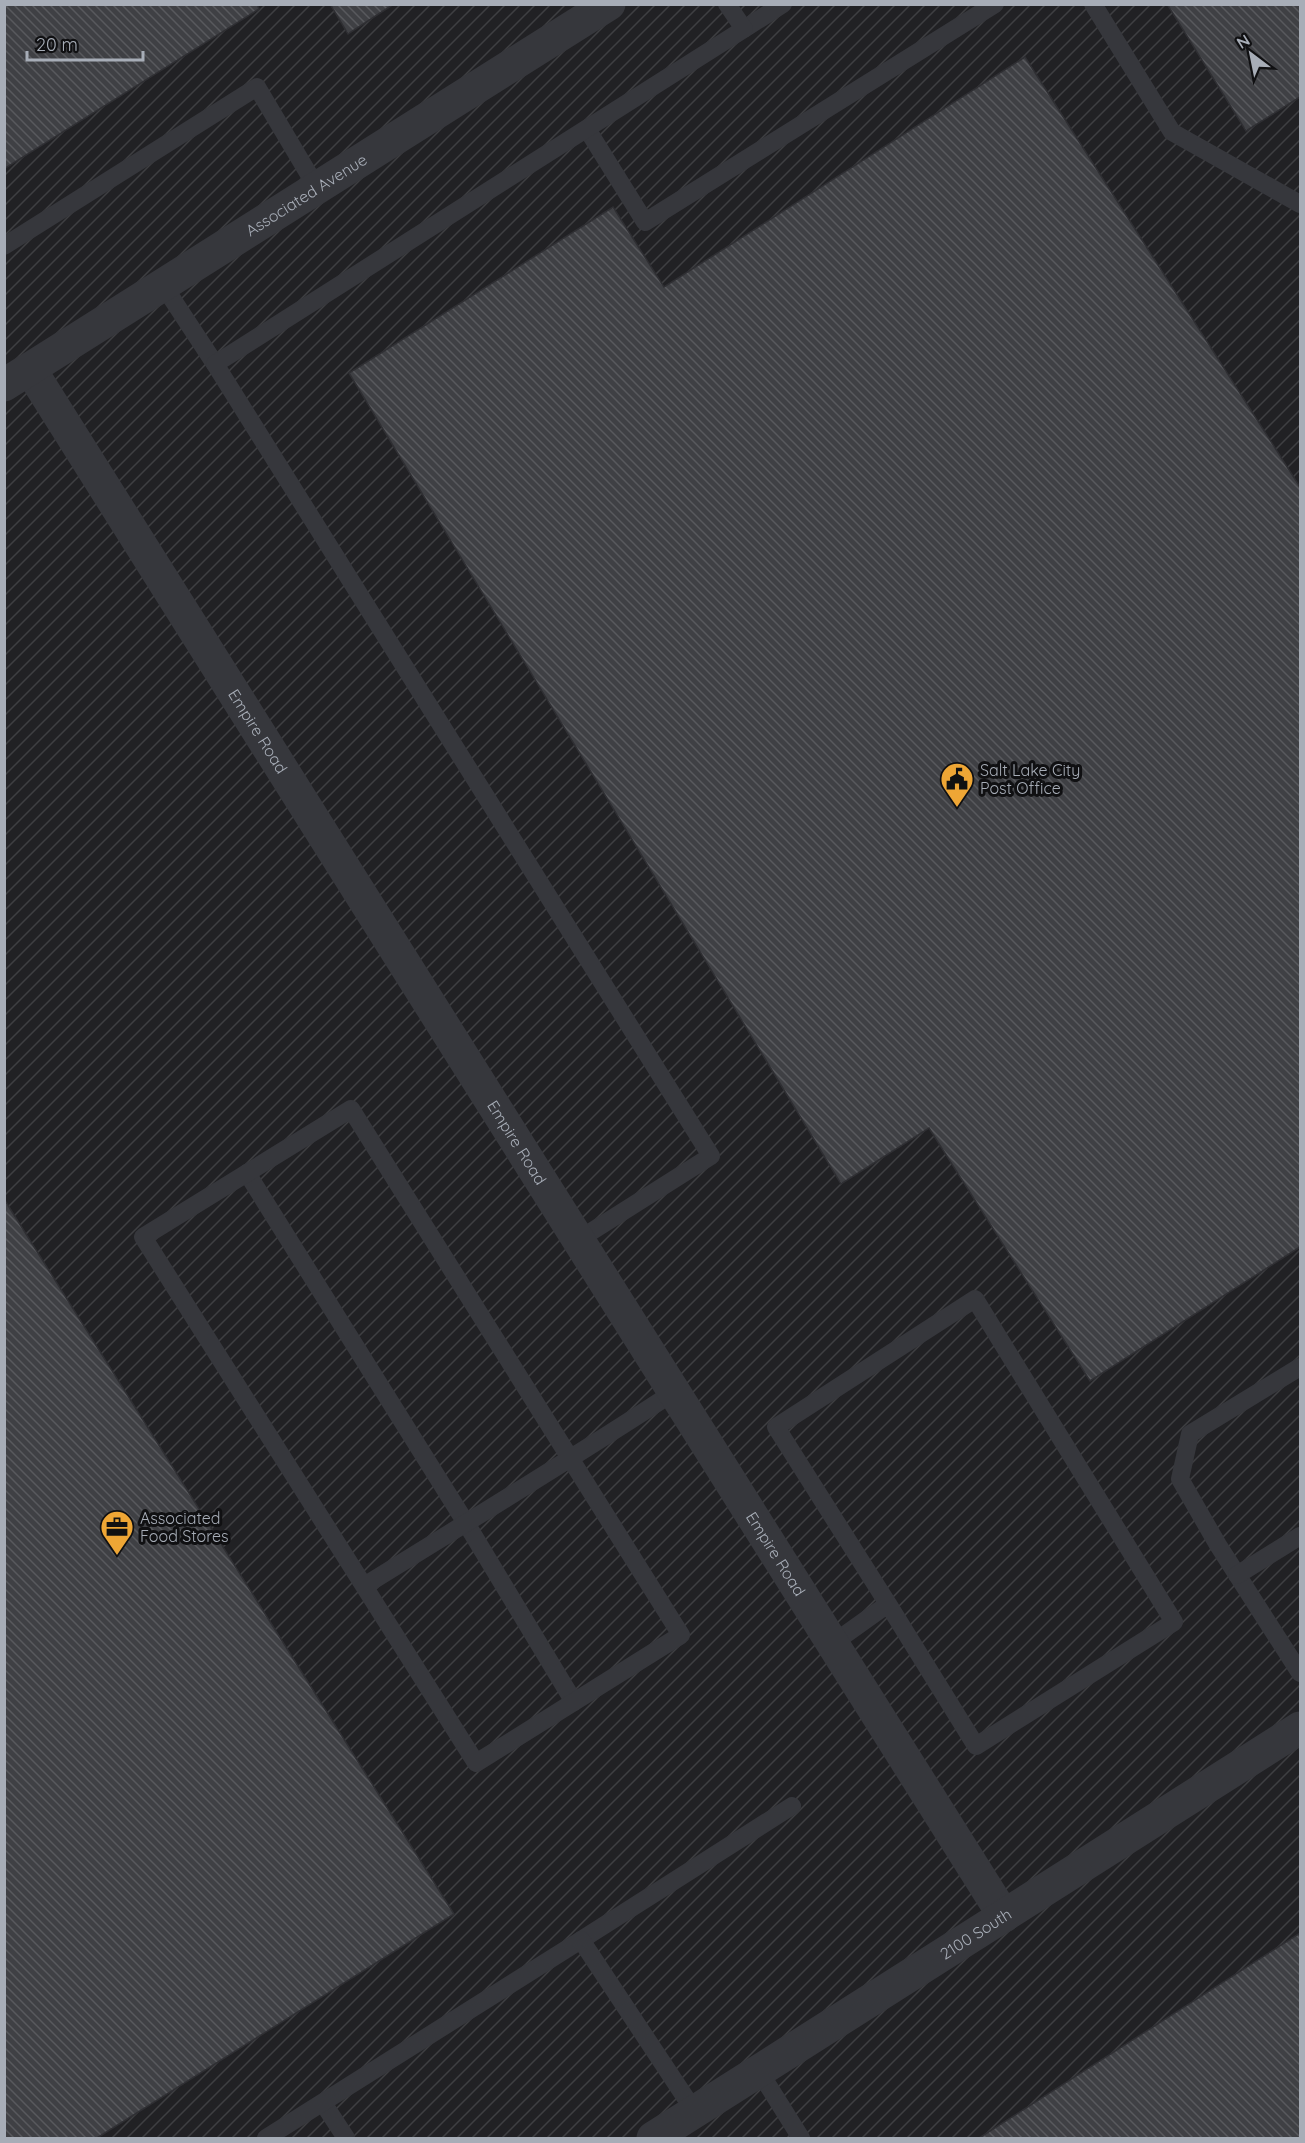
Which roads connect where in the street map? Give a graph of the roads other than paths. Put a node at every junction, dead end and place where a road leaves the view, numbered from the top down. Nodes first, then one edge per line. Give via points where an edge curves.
1 (609, 4) edge
2 (727, 4) edge
3 (783, 4) edge
4 (995, 4) edge
5 (1093, 4) edge
6 (744, 29) junction
7 (587, 129) junction
8 (317, 188) junction
9 (1300, 204) edge
10 (4, 246) edge
11 (163, 285) junction
12 (214, 364) junction
13 (17, 377) edge
14 (247, 1173) junction
15 (578, 1240) junction
16 (1300, 1367) edge
17 (674, 1392) junction
18 (570, 1458) junction
19 (466, 1523) junction
20 (1300, 1536) edge
21 (1237, 1575) junction
22 (364, 1586) junction
23 (888, 1604) junction
24 (832, 1644) junction
25 (1300, 1673) edge
26 (574, 1702) junction
27 (1300, 1728) edge
28 (792, 1806) dead end
29 (1004, 1916) junction
30 (581, 1940) junction
31 (759, 2071) junction
32 (323, 2103) junction
33 (695, 2112) junction
34 (266, 2139) edge
35 (346, 2139) edge
36 (653, 2139) edge
37 (801, 2139) edge

1 - 8 street, Associated Avenue
2 - 6 lane
3 - 6 lane
4 - 7 lane via 645,222
5 - 9 lane via 1172,132
6 - 7 lane
7 - 12 lane
8 - 10 lane via 257,87
8 - 11 street, Associated Avenue
11 - 12 lane
11 - 13 street, Associated Avenue
12 - 15 lane via 711,1156
13 - 15 street, Empire Road
14 - 18 lane via 351,1109
14 - 19 lane
14 - 22 lane via 143,1237
15 - 17 street, Empire Road
16 - 21 lane via 1190,1434 1180,1479
17 - 18 lane
17 - 24 street, Empire Road
18 - 19 lane
18 - 26 lane via 681,1635
19 - 22 lane
19 - 26 lane
20 - 21 lane
21 - 25 lane
22 - 26 lane via 476,1763
23 - 23 lane via 776,1427 975,1299 1174,1622 976,1746
23 - 24 lane
24 - 29 street, Empire Road
27 - 29 street, 2100 South
28 - 30 lane
29 - 31 street, 2100 South
30 - 32 lane
30 - 33 lane
31 - 33 street, 2100 South
31 - 37 lane
32 - 34 lane
32 - 35 lane
33 - 36 street, 2100 South

